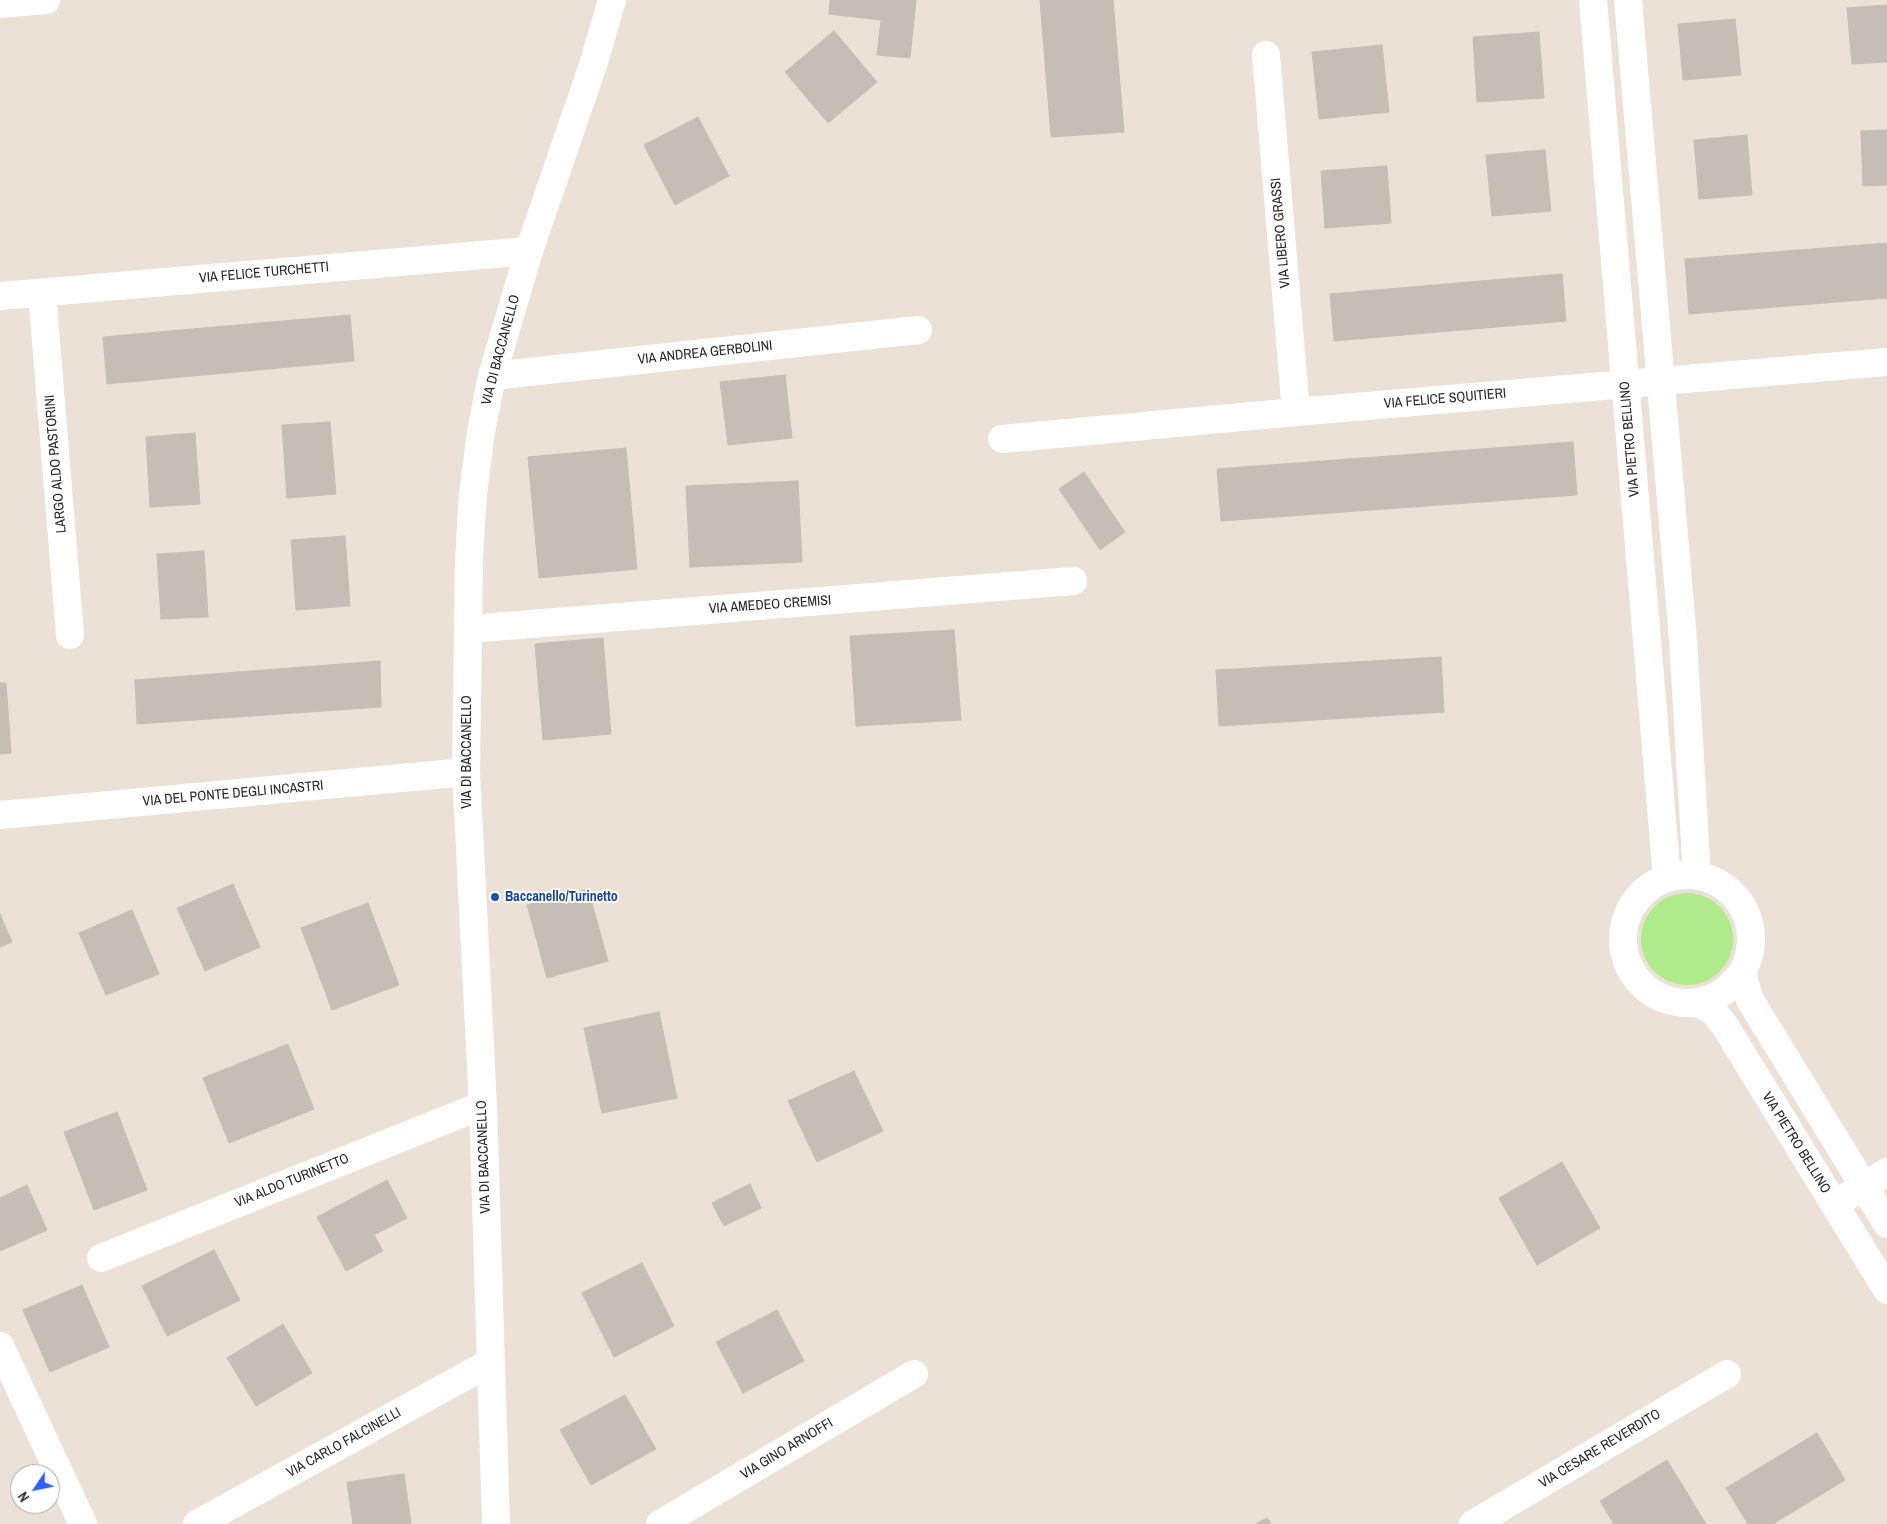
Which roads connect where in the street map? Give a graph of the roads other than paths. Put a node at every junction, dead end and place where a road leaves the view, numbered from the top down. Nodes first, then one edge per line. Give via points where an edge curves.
1 (46, 0) edge
2 (612, 0) edge
3 (1593, 0) edge
4 (1628, 0) edge
5 (0, 4) edge
6 (1266, 56) dead end
7 (529, 250) junction
8 (42, 293) junction
9 (0, 296) edge
10 (918, 330) dead end
11 (1887, 362) edge
12 (492, 376) junction
13 (1661, 381) junction
14 (1626, 383) junction
15 (1296, 412) junction
16 (1002, 439) dead end
17 (1073, 581) dead end
18 (468, 629) junction
19 (70, 635) dead end
20 (466, 772) junction
21 (0, 815) edge
22 (1697, 875) junction
23 (1667, 878) junction
24 (1743, 971) junction
25 (1698, 1003) junction
26 (483, 1105) junction
27 (1887, 1172) edge
28 (1864, 1186) junction
29 (1834, 1204) junction
30 (1887, 1224) edge
31 (101, 1258) dead end
32 (1887, 1290) edge
33 (0, 1346) edge
34 (491, 1362) junction
35 (914, 1374) dead end
36 (1727, 1374) dead end
37 (83, 1524) edge
38 (197, 1524) edge
39 (496, 1524) edge
40 (660, 1524) edge
41 (1473, 1524) edge

1 - 5 street
2 - 7 street, VIA DI BACCANELLO
3 - 14 street, VIA PIETRO BELLINO
4 - 13 street
6 - 15 street, VIA LIBERO GRASSI
7 - 8 street, VIA FELICE TURCHETTI
7 - 12 street, VIA DI BACCANELLO
8 - 9 street, VIA FELICE TURCHETTI
8 - 19 street, LARGO ALDO PASTORINI
10 - 12 street, VIA ANDREA GERBOLINI
11 - 13 street, VIA FELICE SQUITIERI
12 - 18 street, VIA DI BACCANELLO via 473,494
13 - 14 street, VIA FELICE SQUITIERI
13 - 22 street via 1683,640
14 - 15 street, VIA FELICE SQUITIERI
14 - 23 street, VIA PIETRO BELLINO
15 - 16 street, VIA FELICE SQUITIERI
17 - 18 street, VIA AMEDEO CREMISI
18 - 20 street, VIA DI BACCANELLO
20 - 21 street, VIA DEL PONTE DEGLI INCASTRI
20 - 26 street, VIA DI BACCANELLO
22 - 23 street
22 - 24 street via 1727,889 1743,908 1751,933 1750,952
23 - 25 street via 1646,889 1629,912 1623,930 1624,949 1630,968 1643,986 1660,998
24 - 25 street via 1734,984 1717,996
24 - 28 street via 1750,1000
25 - 29 street, VIA PIETRO BELLINO via 1714,1012 1725,1026
26 - 31 street, VIA ALDO TURINETTO
26 - 34 street, VIA DI BACCANELLO
27 - 28 street
28 - 29 street
28 - 30 street
29 - 32 street, VIA PIETRO BELLINO
33 - 37 street
34 - 38 street, VIA CARLO FALCINELLI
34 - 39 street, VIA DI BACCANELLO
35 - 40 street, VIA GINO ARNOFFI
36 - 41 street, VIA CESARE REVERDITO

